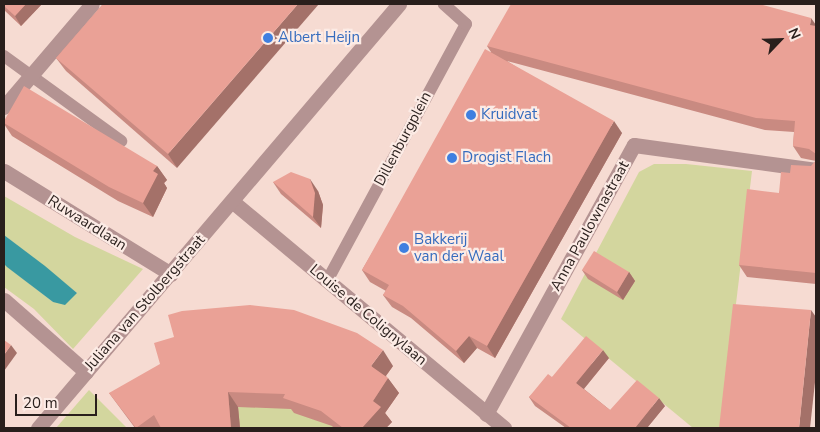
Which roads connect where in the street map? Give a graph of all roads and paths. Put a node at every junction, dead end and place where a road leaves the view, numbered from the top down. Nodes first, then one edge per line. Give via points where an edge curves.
1 (92, 4) edge
2 (399, 4) edge
3 (444, 4) edge
4 (4, 56) edge
5 (32, 74) junction
6 (4, 107) edge
7 (122, 141) dead end
8 (816, 170) edge
9 (4, 171) edge
10 (233, 202) junction
11 (171, 274) junction
12 (326, 280) junction
13 (4, 300) edge
14 (86, 372) junction
15 (486, 414) junction
16 (38, 428) edge
17 (504, 428) edge

1 - 5 street
2 - 10 street
3 - 12 lane, Dillenburgplein via 466,24
4 - 5 lane
5 - 6 street
5 - 7 lane
8 - 15 street, Anna Paulownastraat via 634,145
9 - 11 street, Ruwaardlaan
10 - 11 street, Juliana van Stolbergstraat
10 - 12 street, Louise de Colignylaan
11 - 14 street, Juliana van Stolbergstraat
12 - 15 street, Louise de Colignylaan
13 - 14 street
14 - 16 street, Juliana van Stolbergstraat
15 - 17 street, Louise de Colignylaan

